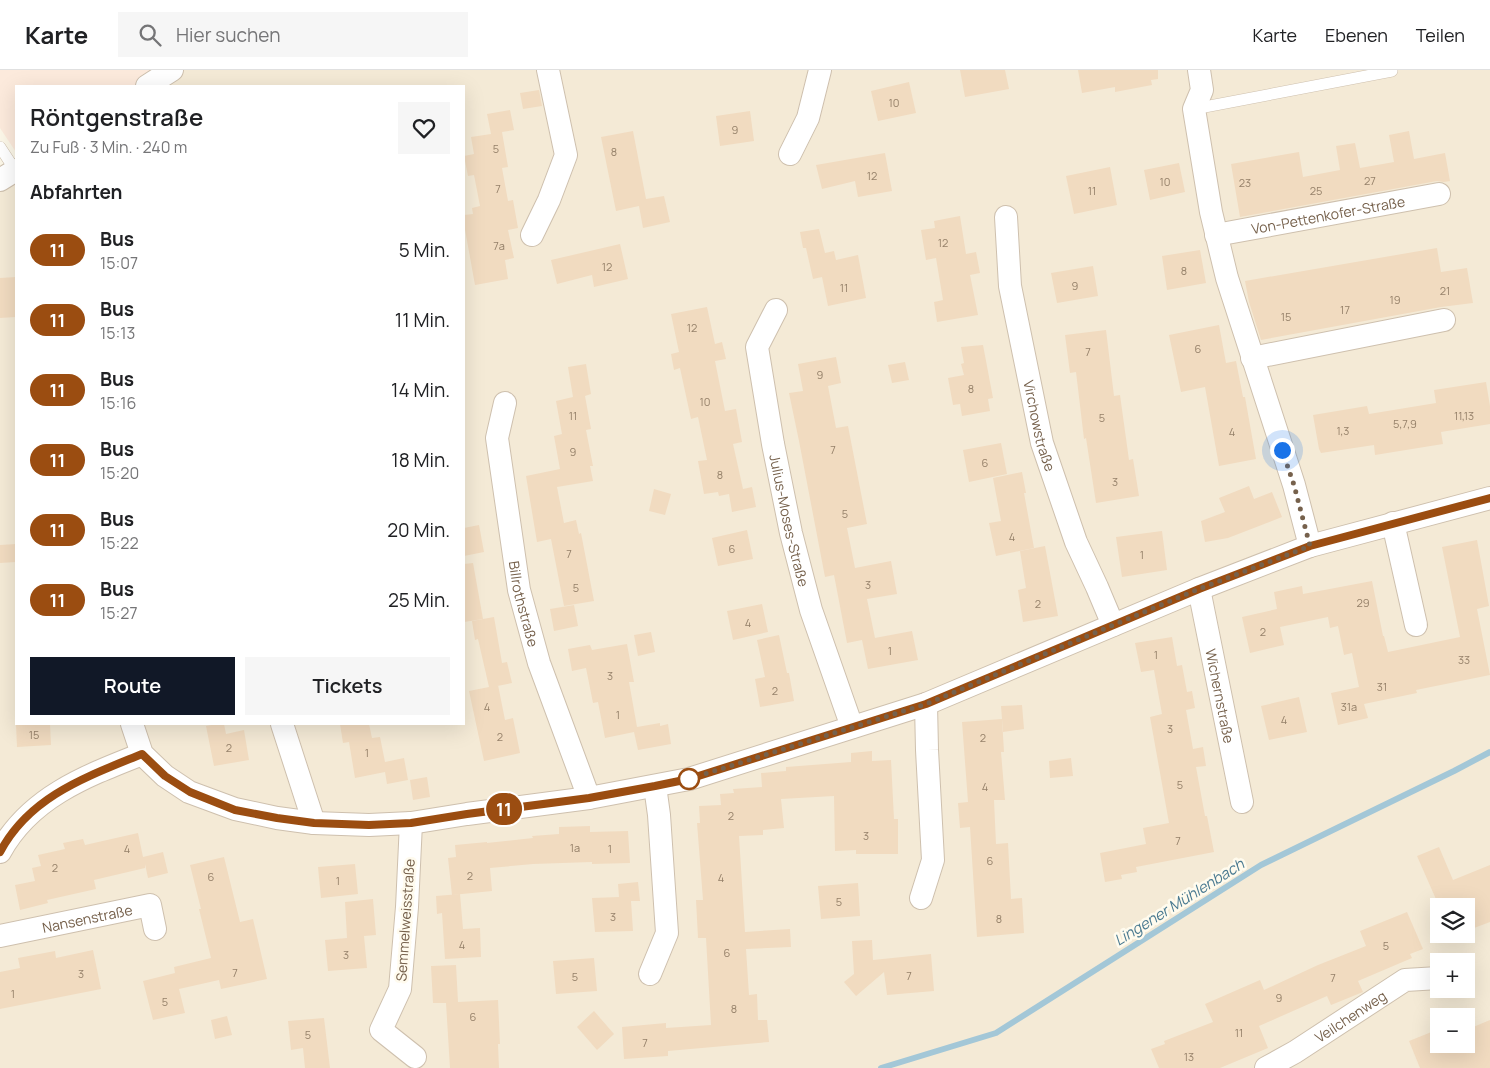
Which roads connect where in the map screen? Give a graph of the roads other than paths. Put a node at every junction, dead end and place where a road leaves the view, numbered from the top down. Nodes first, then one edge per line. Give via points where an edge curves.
1 (172, 70) edge
2 (548, 70) edge
3 (820, 70) edge
4 (1199, 70) edge
5 (1392, 71) edge
6 (149, 85) edge
7 (1194, 109) junction
8 (0, 147) edge
9 (790, 154) dead end
10 (11, 173) edge
11 (1439, 194) dead end
12 (1006, 217) dead end
13 (532, 235) dead end
14 (1216, 235) junction
15 (776, 310) dead end
16 (1444, 320) dead end
17 (1252, 358) junction
18 (505, 403) dead end
19 (1490, 498) edge
20 (1394, 523) junction
21 (1310, 546) junction
22 (1199, 589) junction
23 (1113, 625) junction
24 (1416, 626) dead end
25 (926, 704) junction
26 (132, 725) edge
27 (282, 725) edge
28 (852, 727) junction
29 (142, 754) junction
30 (655, 786) junction
31 (589, 798) junction
32 (1242, 802) dead end
33 (314, 823) junction
34 (411, 823) junction
35 (0, 852) edge
36 (920, 898) dead end
37 (155, 929) dead end
38 (0, 936) edge
39 (650, 974) dead end
40 (1430, 979) edge
41 (416, 1057) dead end
42 (1266, 1068) edge

1 - 6 street
2 - 13 street via 566,154
3 - 9 street via 808,118
4 - 7 street via 1202,90
5 - 7 lane
7 - 14 street
8 - 10 lane
11 - 14 street, Von-Pettenkofer-Straße
12 - 23 street, Virchowstraße via 1010,286 1042,443 1076,542
14 - 17 street
15 - 28 street, Julius-Moses-Straße via 757,347 773,444 811,610
16 - 17 street
17 - 21 street via 1294,485
18 - 31 street, Billrothstraße via 497,438 518,590 539,663
19 - 20 street
20 - 21 street
20 - 24 street
21 - 22 street
22 - 23 street
22 - 32 street, Wichernstraße
23 - 25 street
25 - 28 street
25 - 36 street via 933,860
26 - 29 street
27 - 33 street
28 - 30 street via 689,779
29 - 33 street via 165,776 190,792 235,810
29 - 35 street via 100,770 32,810
30 - 31 street
30 - 39 street via 667,933
31 - 34 street
33 - 34 street
34 - 41 street, Semmelweisstraße via 400,989 381,1030
37 - 38 street, Nansenstraße via 150,906
40 - 42 street, Veilchenweg via 1405,980

